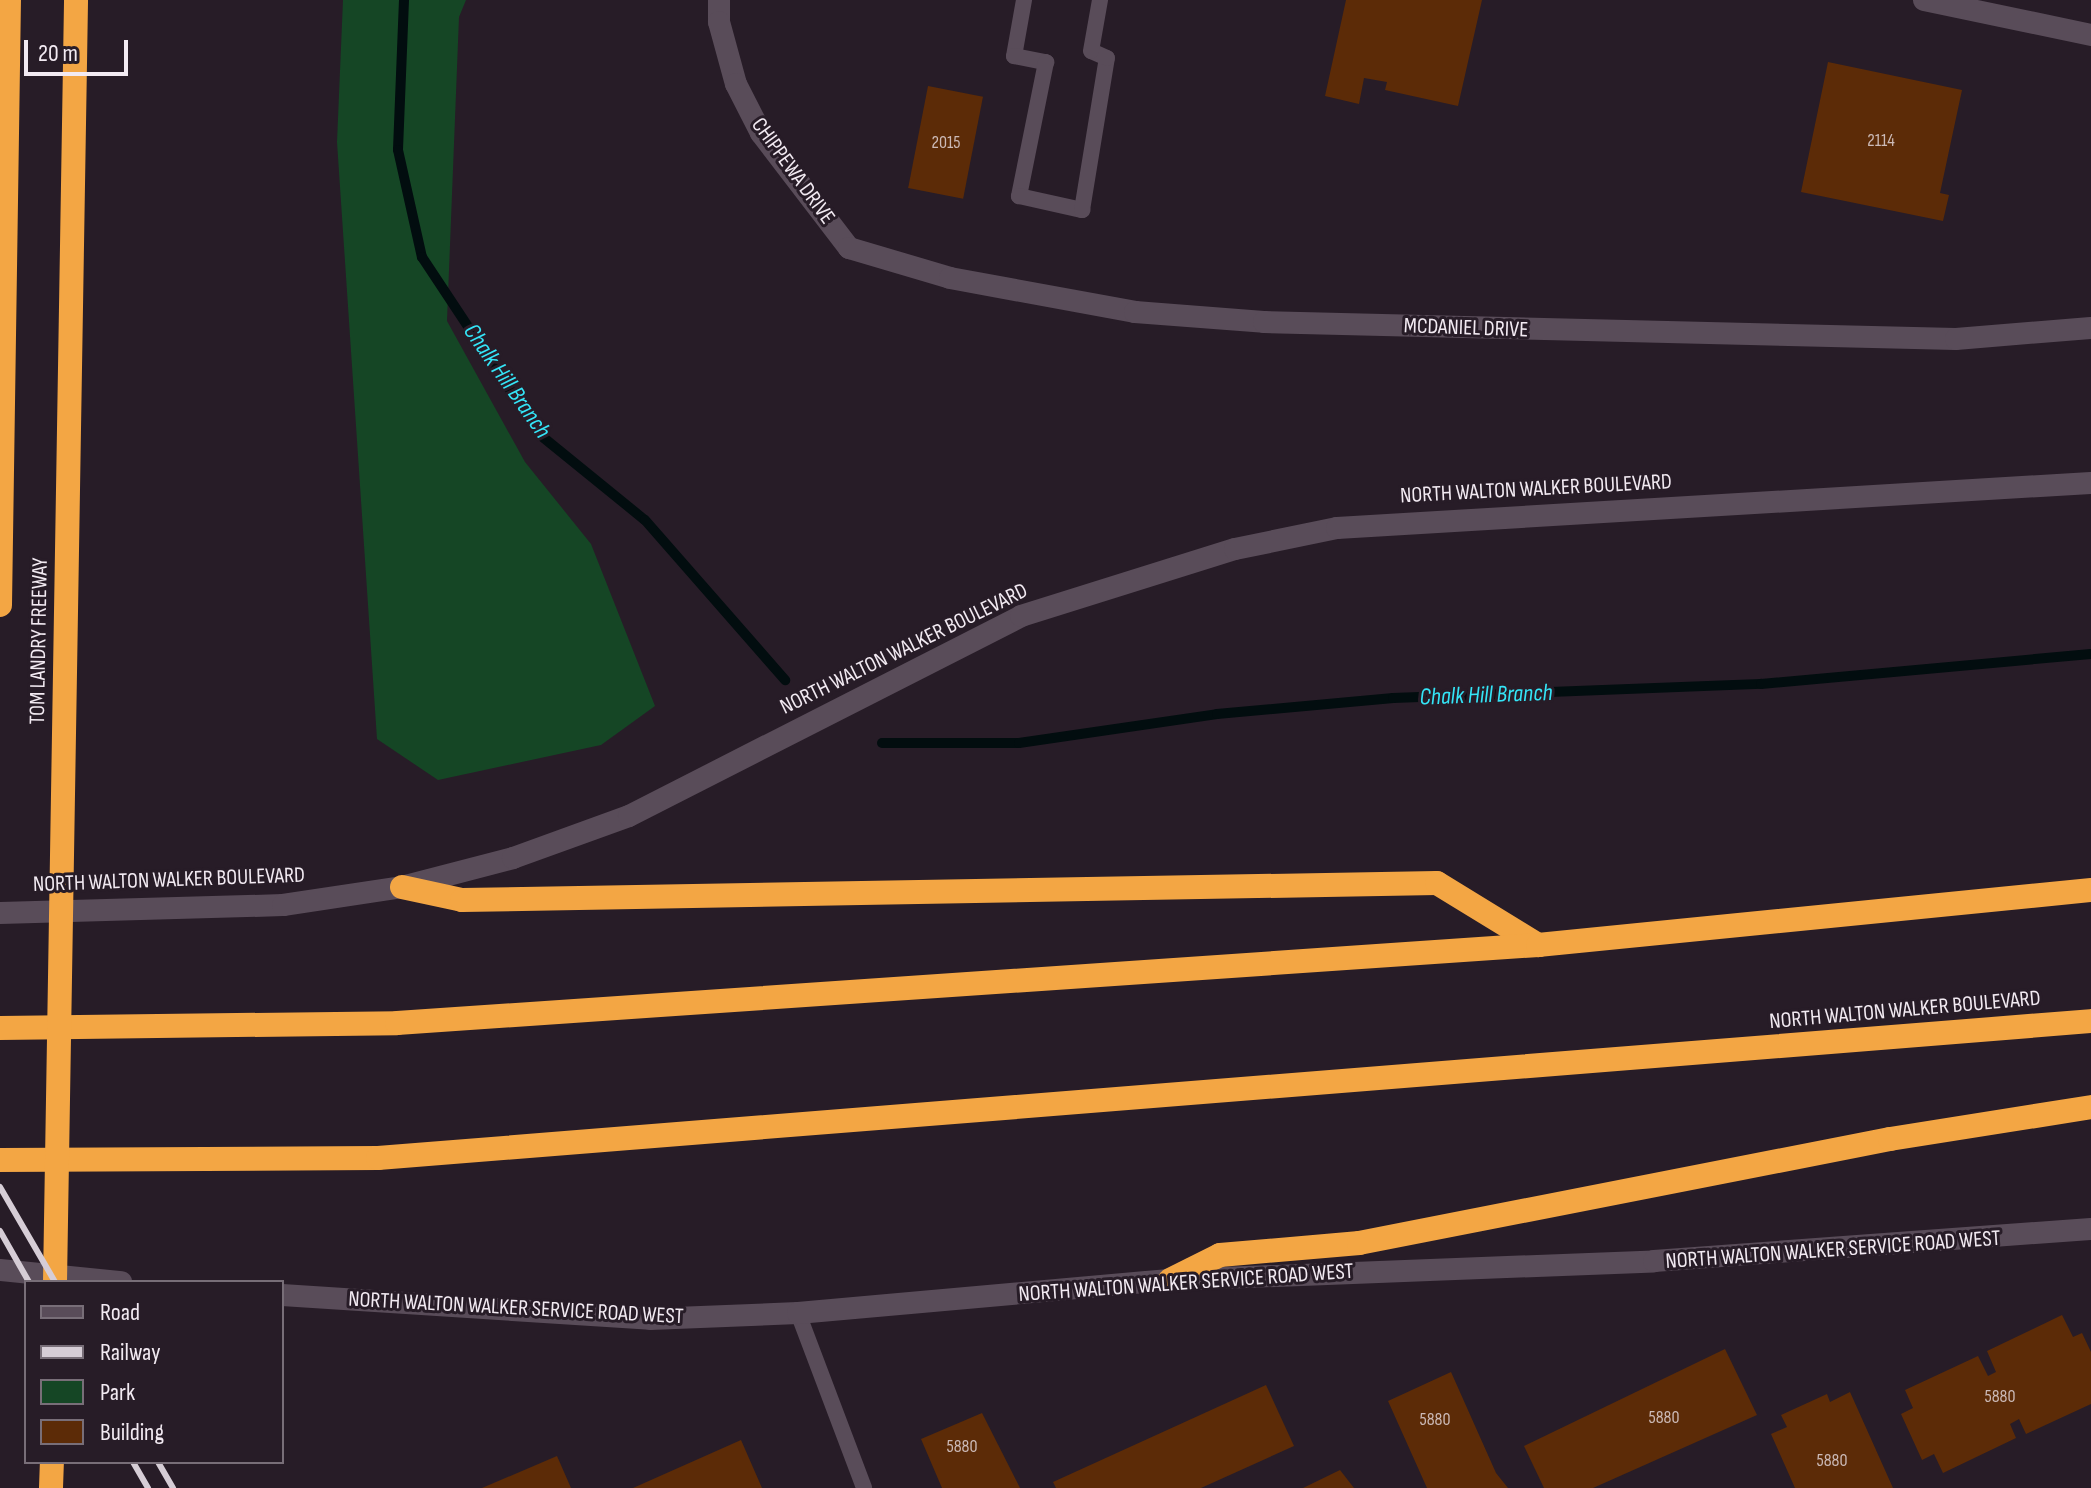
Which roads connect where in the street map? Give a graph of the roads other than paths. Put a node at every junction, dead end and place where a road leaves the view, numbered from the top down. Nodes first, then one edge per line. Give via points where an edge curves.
1 (9, 0) edge
2 (76, 0) edge
3 (719, 0) edge
4 (1024, 0) edge
5 (1100, 0) edge
6 (1924, 0) edge
7 (2091, 35) edge
8 (849, 248) joint
9 (2091, 328) edge
10 (2091, 483) edge
11 (0, 605) edge
12 (402, 887) junction
13 (2091, 890) edge
14 (0, 913) edge
15 (1538, 945) junction
16 (2091, 1021) edge
17 (0, 1028) edge
18 (2091, 1107) edge
19 (0, 1160) edge
20 (2091, 1229) edge
21 (0, 1270) edge
22 (55, 1280) edge
23 (101, 1280) edge
24 (1170, 1280) junction
25 (284, 1295) edge
26 (798, 1313) junction
27 (52, 1464) edge
28 (51, 1488) edge
29 (864, 1488) edge

1 - 11 highway
2 - 22 highway, TOM LANDRY FREEWAY
3 - 8 main road, CHIPPEWA DRIVE via 719,22 736,84 761,133
4 - 5 lane via 1014,56 1046,62 1019,196 1082,210 1107,58 1091,51
6 - 7 main road
8 - 9 main road, MCDANIEL DRIVE via 950,278 1135,312 1264,322 1956,339
10 - 12 main road, NORTH WALTON WALKER BOULEVARD via 1436,520 1337,528 1235,549 1021,616 629,816 513,858
12 - 14 main road, NORTH WALTON WALKER BOULEVARD via 283,905
12 - 15 highway via 462,900 1437,883
13 - 15 highway
15 - 17 highway via 397,1023
16 - 19 highway, NORTH WALTON WALKER BOULEVARD via 394,1157
18 - 24 highway via 1890,1139 1359,1243 1220,1255
20 - 24 main road, NORTH WALTON WALKER SERVICE ROAD WEST via 1670,1260
21 - 23 main road
24 - 26 main road, NORTH WALTON WALKER SERVICE ROAD WEST
25 - 26 main road, NORTH WALTON WALKER SERVICE ROAD WEST via 650,1319
26 - 29 lane
27 - 28 highway

